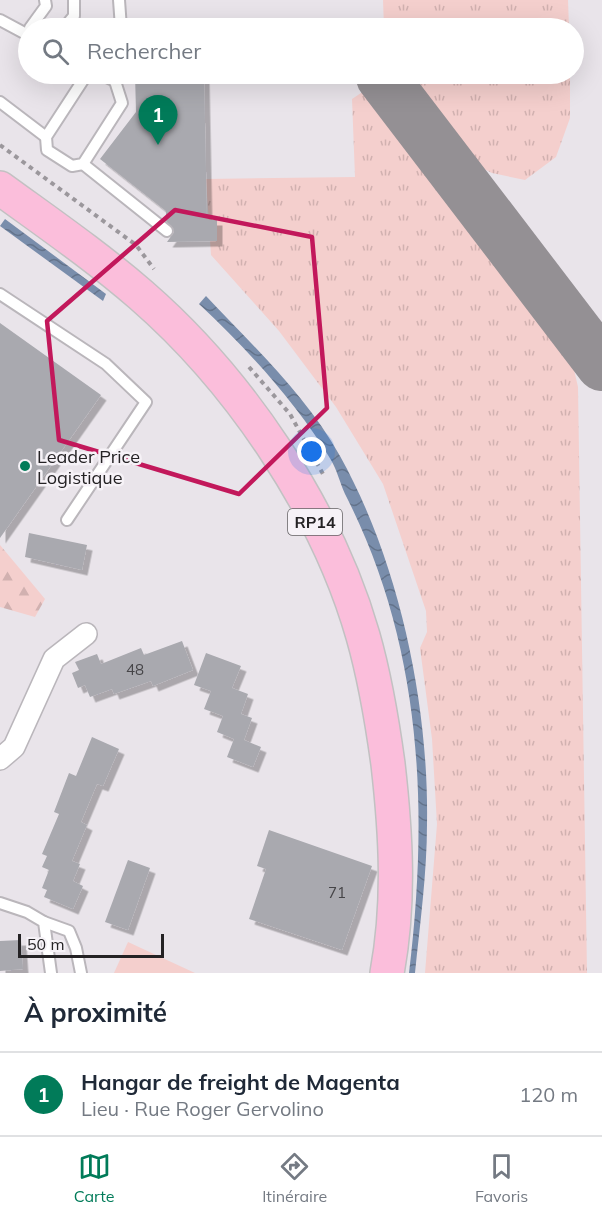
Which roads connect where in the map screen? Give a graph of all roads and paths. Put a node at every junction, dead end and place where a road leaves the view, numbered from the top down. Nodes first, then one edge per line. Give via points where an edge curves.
1 (45, 0) edge
2 (74, 0) edge
3 (118, 0) edge
4 (38, 18) edge
5 (72, 18) edge
6 (120, 18) edge
7 (2, 25) edge
8 (18, 29) edge
9 (80, 84) edge
10 (116, 84) edge
11 (0, 102) edge
12 (46, 137) junction
13 (82, 164) junction
14 (0, 188) edge
15 (167, 231) dead end
16 (0, 294) edge
17 (67, 520) dead end
18 (86, 634) dead end
19 (0, 759) edge
20 (0, 903) edge
21 (44, 922) junction
22 (51, 973) edge
23 (81, 973) edge
24 (387, 973) edge

1 - 4 lane via 46,6
2 - 5 lane
3 - 6 lane
7 - 8 lane
9 - 12 lane
10 - 13 lane via 122,102
11 - 12 lane
12 - 13 lane via 47,150 72,166
13 - 15 lane
14 - 24 main road, RP14 via 100,261 202,356 246,409 294,479 336,562 363,634 381,712 397,846
16 - 17 lane via 106,364 146,402
18 - 19 street via 54,659 14,747
20 - 21 lane
21 - 22 lane
21 - 23 lane via 69,930

